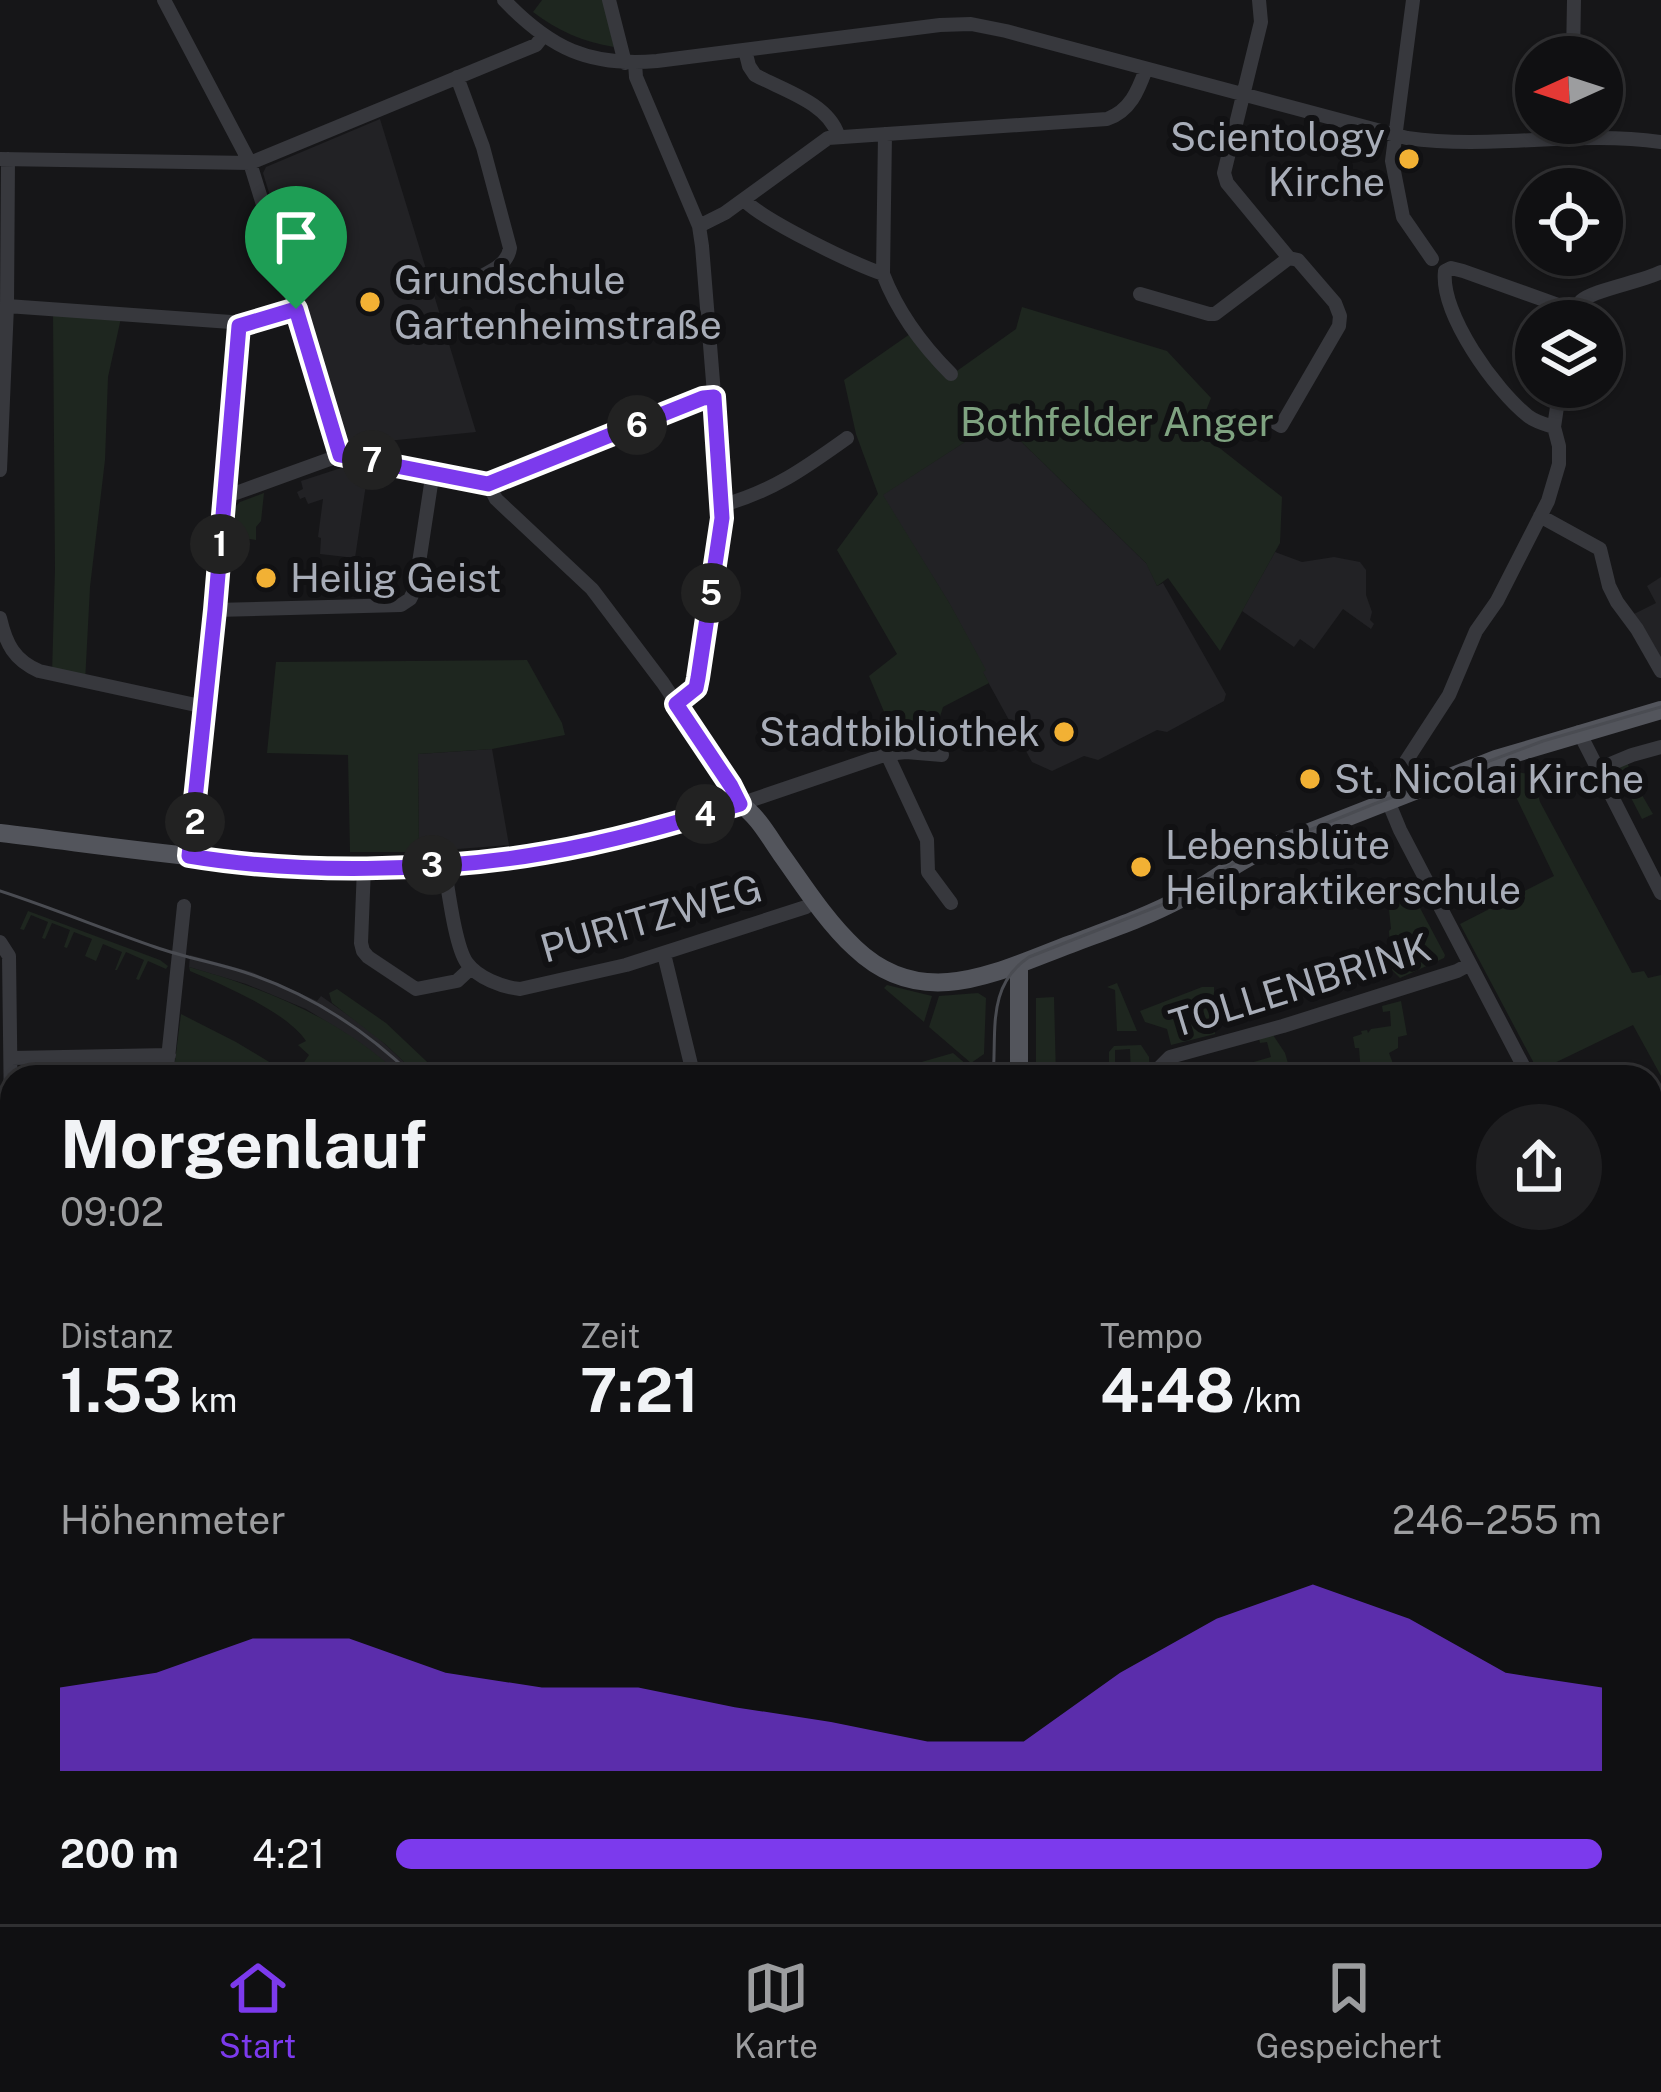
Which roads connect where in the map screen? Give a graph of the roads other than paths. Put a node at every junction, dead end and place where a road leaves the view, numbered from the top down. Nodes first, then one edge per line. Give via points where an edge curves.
1 (504, 0) edge
2 (609, 0) edge
3 (1259, 0) edge
4 (1413, 0) edge
5 (1574, 0) edge
6 (171, 2) edge
7 (543, 36) junction
8 (1573, 36) edge
9 (745, 50) junction
10 (630, 63) junction
11 (1146, 69) junction
12 (457, 77) junction
13 (1242, 95) junction
14 (885, 134) junction
15 (838, 135) junction
16 (1396, 135) junction
17 (1515, 137) edge
18 (1623, 137) edge
19 (1661, 142) edge
20 (4, 159) edge
21 (250, 163) junction
22 (744, 200) junction
23 (700, 226) junction
24 (1289, 258) junction
25 (1432, 259) dead end
26 (1661, 272) edge
27 (883, 274) junction
28 (458, 293) dead end
29 (1140, 294) dead end
30 (1535, 300) edge
31 (1584, 300) edge
32 (7, 306) junction
33 (296, 309) junction
34 (239, 326) junction
35 (951, 374) dead end
36 (714, 397) junction
37 (1515, 403) edge
38 (1520, 408) edge
39 (1557, 408) edge
40 (1276, 423) dead end
41 (1554, 427) junction
42 (847, 438) dead end
43 (340, 455) junction
44 (0, 470) edge
45 (433, 471) junction
46 (488, 484) junction
47 (224, 494) junction
48 (723, 505) junction
49 (1540, 516) junction
50 (215, 610) junction
51 (0, 618) edge
52 (1661, 671) edge
53 (676, 704) junction
54 (205, 707) junction
55 (1661, 710) edge
56 (1579, 732) junction
57 (1661, 747) edge
58 (886, 754) junction
59 (942, 755) dead end
60 (1597, 770) junction
61 (1394, 798) junction
62 (740, 804) junction
63 (0, 833) edge
64 (189, 856) junction
65 (444, 865) junction
66 (364, 866) junction
67 (1655, 868) edge
68 (1661, 893) edge
69 (814, 901) junction
70 (951, 903) dead end
71 (184, 906) dead end
72 (0, 942) edge
73 (664, 954) junction
74 (1470, 964) junction
75 (1019, 965) junction
76 (471, 968) junction
77 (169, 1055) junction
78 (11, 1058) junction
79 (11, 1065) edge
80 (168, 1065) edge
81 (691, 1065) edge
82 (1019, 1065) edge
83 (1162, 1065) edge
84 (1523, 1065) edge

1 - 7 street
2 - 10 street
3 - 13 street
4 - 16 street
5 - 8 street
6 - 21 street
7 - 10 street via 580,56
7 - 12 street
9 - 10 street
9 - 11 street via 970,24
9 - 15 street via 755,75 825,112
10 - 23 street
11 - 13 street
11 - 14 street via 1123,113 1107,118
12 - 21 street
12 - 28 street via 510,248 501,265
13 - 16 street
13 - 24 street via 1226,183
14 - 15 street
14 - 27 street
15 - 22 street
16 - 17 street
16 - 25 street via 1399,204
18 - 19 street
20 - 21 street
20 - 32 street
21 - 33 street
22 - 23 street
22 - 27 street
23 - 36 street
24 - 29 street via 1215,314
24 - 40 street via 1308,270 1340,316
26 - 31 street
27 - 35 street via 919,340
30 - 37 street via 1463,271 1445,272 1459,328
32 - 34 street
32 - 44 street
33 - 34 street
33 - 43 street
34 - 47 street
36 - 46 street
36 - 48 street
38 - 41 street
39 - 41 street
41 - 49 street via 1559,464
42 - 48 street via 770,489
43 - 45 street
43 - 47 street
45 - 46 street
45 - 50 street via 415,589 401,605
46 - 53 street via 592,589
47 - 50 street
48 - 53 street via 696,688
49 - 52 street via 1600,549 1609,586
49 - 61 street via 1449,695 1396,775
50 - 54 street
51 - 54 street via 15,655 39,671
53 - 62 street
54 - 64 street
55 - 56 main road
56 - 60 street
56 - 61 main road
57 - 60 street
58 - 59 street
58 - 62 street
58 - 70 street via 927,840 928,872
60 - 67 street
61 - 74 street via 1400,830
61 - 75 main road via 1248,857 1152,913
62 - 65 main road via 547,853
62 - 69 main road
63 - 64 main road
64 - 66 main road
65 - 66 main road
65 - 76 street
66 - 76 street via 361,943 368,958 416,989 457,981
67 - 68 street
69 - 73 street, PURITZWEG
69 - 75 main road via 857,950 913,980 977,980
71 - 77 street
72 - 78 street via 9,956
73 - 76 street, PURITZWEG via 520,989
73 - 81 street
74 - 83 street, TOLLENBRINK
74 - 84 street
75 - 82 main road
77 - 78 street
77 - 80 street
78 - 79 street

